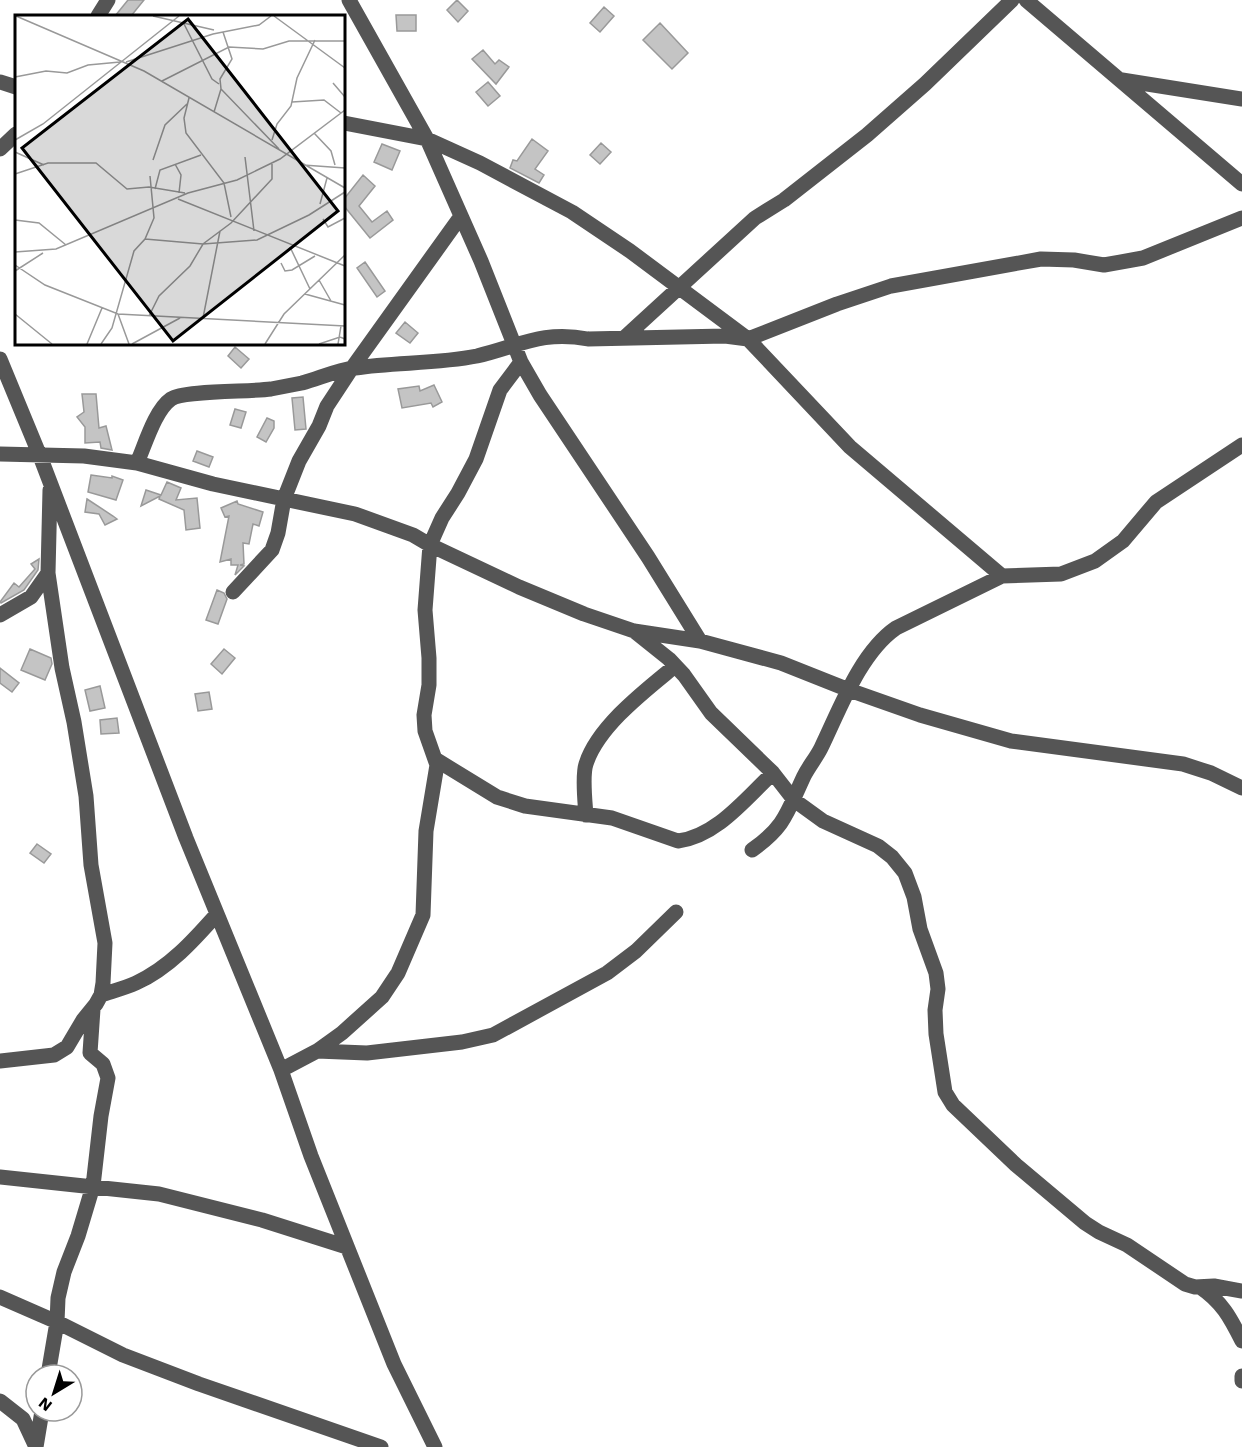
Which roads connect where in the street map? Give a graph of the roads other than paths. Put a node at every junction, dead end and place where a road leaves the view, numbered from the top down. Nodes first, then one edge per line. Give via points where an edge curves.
1 (108, 0) edge
2 (1011, 0) edge
3 (1026, 0) edge
4 (354, 3) edge
5 (99, 15) edge
6 (1122, 80) junction
7 (0, 82) edge
8 (15, 87) edge
9 (1242, 99) edge
10 (345, 123) edge
11 (15, 135) edge
12 (427, 139) junction
13 (0, 149) edge
14 (1242, 184) edge
15 (461, 216) junction
16 (1242, 218) edge
17 (680, 287) junction
18 (624, 338) junction
19 (748, 339) junction
20 (513, 345) junction
21 (0, 359) edge
22 (520, 362) junction
23 (352, 368) junction
24 (1242, 445) edge
25 (0, 454) edge
26 (39, 456) junction
27 (136, 463) junction
28 (50, 484) junction
29 (284, 499) junction
30 (430, 545) junction
31 (48, 573) junction
32 (1002, 576) junction
33 (233, 592) dead end
34 (0, 615) edge
35 (634, 631) junction
36 (700, 641) junction
37 (675, 666) junction
38 (849, 690) junction
39 (435, 759) junction
40 (773, 773) junction
41 (803, 779) junction
42 (1242, 788) edge
43 (794, 801) junction
44 (586, 815) junction
45 (752, 850) dead end
46 (676, 912) dead end
47 (217, 914) junction
48 (101, 995) junction
49 (93, 1009) junction
50 (316, 1051) junction
51 (0, 1061) edge
52 (281, 1070) junction
53 (0, 1176) edge
54 (93, 1186) junction
55 (347, 1247) junction
56 (1200, 1287) junction
57 (1242, 1291) edge
58 (0, 1298) edge
59 (57, 1322) junction
60 (1242, 1341) edge
61 (50, 1363) edge
62 (1242, 1376) edge
63 (1242, 1381) edge
64 (0, 1401) edge
65 (40, 1423) edge
66 (36, 1447) edge
67 (381, 1447) edge
68 (435, 1447) edge

1 - 5 street
2 - 17 street via 909,99 784,200 755,218
3 - 6 street
4 - 12 street
6 - 9 street
6 - 14 street
7 - 8 street
10 - 12 street
11 - 13 street
12 - 15 street
12 - 17 street via 572,212
15 - 20 street
15 - 23 street
16 - 19 street via 1143,258 1104,265 1041,259 891,286
17 - 18 street
17 - 19 street
18 - 19 street
18 - 20 street via 545,336
19 - 32 street via 850,447
20 - 22 street
20 - 23 street via 478,356
21 - 26 street
22 - 30 street via 500,390 476,459
22 - 36 street
23 - 27 street via 270,389 188,394 172,399 149,433
23 - 29 street via 327,406
24 - 32 street via 1156,502 1123,541 1095,561 1061,574
25 - 26 street
26 - 27 street via 84,456
26 - 28 street
27 - 29 street
28 - 31 street
28 - 47 street
29 - 30 street via 355,514
29 - 33 street via 272,550
30 - 35 street via 584,614
30 - 39 street via 425,610 429,684 424,731
31 - 34 street via 31,597
31 - 48 street via 84,786 91,865 105,943
32 - 38 street via 882,638
35 - 36 street
35 - 37 street
36 - 38 street via 781,663
37 - 40 street via 711,713
37 - 44 street via 626,707 599,740 585,765
38 - 41 street
38 - 42 street via 1011,741 1183,764
39 - 44 street via 497,797 525,806
39 - 50 street via 426,831 423,915 398,973 382,997
40 - 41 street
40 - 43 street
40 - 44 street via 715,827 689,840 678,841 612,818
41 - 43 street
43 - 45 street via 771,837
43 - 56 street via 823,821 878,846 905,873 936,973 936,1034 945,1092 953,1106 1085,1223 1127,1245 1177,1280
46 - 50 street via 607,973 493,1035 367,1053
47 - 48 street via 191,943 158,969 137,982
47 - 52 street
48 - 49 street
49 - 51 street via 68,1047 54,1055
49 - 54 street via 90,1053 103,1064 108,1078
50 - 52 street
52 - 55 street
53 - 54 street
54 - 55 street via 159,1194
54 - 59 street via 64,1272
55 - 68 street via 394,1364
56 - 57 street
56 - 60 street via 1227,1311
58 - 59 street
59 - 61 street
59 - 67 street via 123,1355
62 - 63 street
64 - 66 street via 23,1419
65 - 66 street

